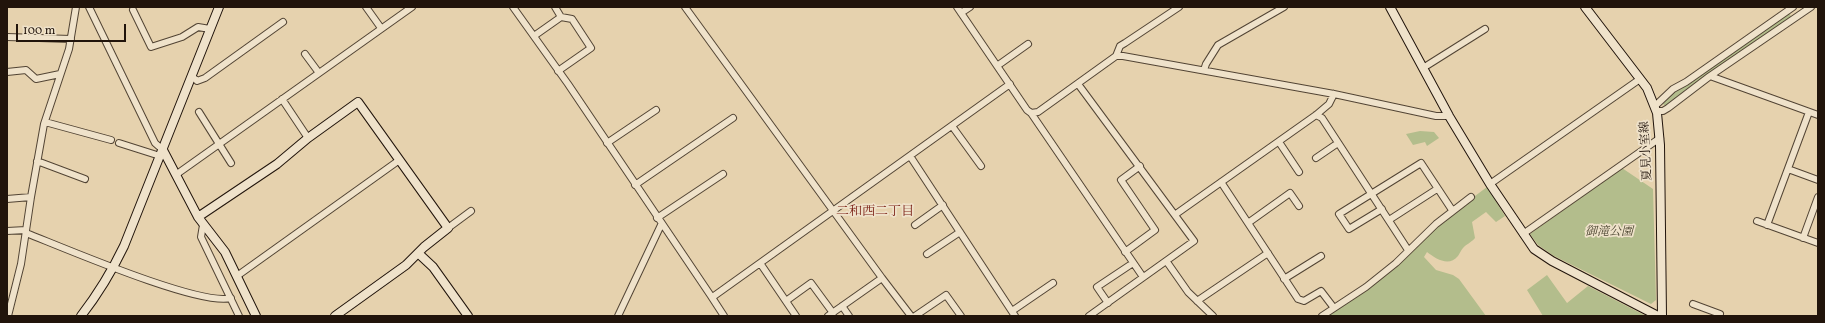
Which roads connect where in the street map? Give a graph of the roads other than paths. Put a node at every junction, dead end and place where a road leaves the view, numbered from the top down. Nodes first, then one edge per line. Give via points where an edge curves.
1 (76, 7) edge
2 (89, 7) edge
3 (218, 7) edge
4 (366, 7) edge
5 (412, 7) edge
6 (513, 7) edge
7 (555, 7) edge
8 (685, 7) edge
9 (957, 7) edge
10 (970, 7) edge
11 (1284, 7) edge
12 (1390, 7) edge
13 (1585, 7) edge
14 (1811, 7) edge
15 (1176, 8) edge
16 (1791, 8) edge
17 (133, 10) dead end
18 (962, 13) junction
19 (561, 17) junction
20 (1795, 17) junction
21 (283, 22) dead end
22 (381, 28) junction
23 (210, 29) junction
24 (1485, 29) dead end
25 (534, 36) junction
26 (7, 37) edge
27 (71, 39) junction
28 (1028, 44) dead end
29 (305, 54) dead end
30 (1116, 56) junction
31 (997, 66) junction
32 (1423, 68) junction
33 (1204, 70) junction
34 (558, 71) junction
35 (7, 72) edge
36 (319, 73) junction
37 (60, 74) junction
38 (192, 76) junction
39 (1710, 76) junction
40 (1640, 79) junction
41 (1010, 84) junction
42 (1078, 84) junction
43 (1334, 94) junction
44 (282, 99) junction
45 (1655, 108) junction
46 (656, 110) dead end
47 (199, 112) dead end
48 (1809, 112) junction
49 (1031, 113) junction
50 (1316, 115) junction
51 (1818, 115) edge
52 (1449, 116) junction
53 (733, 118) dead end
54 (45, 122) junction
55 (952, 126) junction
56 (308, 138) junction
57 (1660, 138) junction
58 (111, 140) dead end
59 (1279, 142) junction
60 (119, 143) dead end
61 (607, 143) junction
62 (1338, 143) junction
63 (219, 145) junction
64 (162, 153) junction
65 (910, 156) junction
66 (1316, 158) dead end
67 (37, 161) junction
68 (398, 161) junction
69 (231, 163) dead end
70 (981, 166) dead end
71 (1140, 166) junction
72 (1788, 169) junction
73 (1299, 172) dead end
74 (177, 174) junction
75 (723, 174) dead end
76 (85, 179) dead end
77 (1818, 180) edge
78 (1221, 182) junction
79 (1490, 184) junction
80 (635, 185) junction
81 (1437, 189) junction
82 (1372, 193) junction
83 (31, 197) junction
84 (1471, 197) dead end
85 (1818, 197) edge
86 (7, 199) edge
87 (943, 205) junction
88 (1299, 206) dead end
89 (1382, 209) junction
90 (834, 210) junction
91 (1452, 210) junction
92 (471, 211) dead end
93 (1176, 214) junction
94 (198, 217) junction
95 (657, 218) junction
96 (1389, 220) junction
97 (1757, 221) dead end
98 (1248, 223) junction
99 (203, 225) junction
100 (662, 225) junction
101 (915, 225) dead end
102 (1767, 225) junction
103 (448, 228) junction
104 (7, 231) edge
105 (26, 231) junction
106 (960, 232) junction
107 (1523, 234) junction
108 (1803, 238) junction
109 (1818, 243) edge
110 (1408, 250) junction
111 (1125, 252) junction
112 (418, 253) junction
113 (1268, 253) junction
114 (927, 254) dead end
115 (1321, 256) dead end
116 (1167, 262) junction
117 (760, 263) junction
118 (1133, 263) junction
119 (114, 267) junction
120 (236, 276) junction
121 (882, 278) junction
122 (1143, 278) junction
123 (1284, 279) junction
124 (1052, 283) dead end
125 (711, 296) junction
126 (231, 298) junction
127 (786, 301) junction
128 (1197, 301) junction
129 (1108, 303) junction
130 (1693, 304) dead end
131 (842, 306) junction
132 (1334, 308) junction
133 (1013, 313) edge
134 (831, 314) edge
135 (8, 316) edge
136 (81, 316) edge
137 (239, 316) edge
138 (256, 316) edge
139 (335, 316) edge
140 (468, 316) edge
141 (618, 316) edge
142 (724, 316) edge
143 (796, 316) edge
144 (849, 316) edge
145 (911, 316) edge
146 (915, 316) edge
147 (961, 316) edge
148 (1090, 316) edge
149 (1212, 316) edge
150 (1322, 316) edge
151 (1658, 316) edge
152 (1662, 316) edge
153 (1719, 316) edge

1 - 27 street
2 - 64 street via 154,143
3 - 23 street
4 - 22 street
5 - 22 street
6 - 25 street
7 - 19 street
8 - 90 street
9 - 18 street
10 - 18 street
11 - 33 street via 1218,45
12 - 32 street
13 - 40 street, 夏見小室線
14 - 20 street
15 - 30 street via 1120,46
16 - 20 street
16 - 45 street via 1673,89
17 - 23 street via 151,47 182,37 198,26
18 - 31 street
19 - 25 street
19 - 34 street via 572,19 591,48
20 - 39 street
21 - 38 street via 205,78 197,81
22 - 36 street
23 - 38 street
24 - 32 street
25 - 34 street
26 - 27 street
27 - 37 street
28 - 31 street
29 - 36 street
30 - 33 street
30 - 42 street
31 - 41 street
32 - 52 street
33 - 43 street
34 - 61 street
35 - 37 street via 26,70 36,80
36 - 44 street
37 - 54 street
38 - 64 street
39 - 45 street via 1663,111
39 - 48 street
40 - 45 street, 夏見小室線 via 1647,88
40 - 79 street
41 - 49 street
41 - 55 street
42 - 49 street via 1038,112
42 - 71 street
43 - 50 street via 1329,104
43 - 52 street via 1436,116
44 - 56 street
44 - 63 street
45 - 57 street, 夏見小室線
46 - 61 street
47 - 63 street
48 - 51 street
48 - 72 street
49 - 111 street
50 - 59 street
50 - 62 street via 1322,118
52 - 79 street
53 - 80 street
54 - 58 street
54 - 67 street
55 - 65 street
55 - 70 street
56 - 68 street via 358,102
56 - 94 street via 277,164
57 - 107 street
57 - 152 street, 夏見小室線
59 - 73 street
59 - 78 street
60 - 64 street
61 - 80 street
62 - 66 street
62 - 82 street
63 - 69 street
63 - 74 street
64 - 74 street
64 - 119 street
65 - 87 street
65 - 90 street
67 - 76 street
67 - 83 street
68 - 103 street
68 - 120 street
71 - 93 street
71 - 111 street via 1121,180 1155,230
72 - 77 street
72 - 102 street
74 - 94 street
75 - 95 street
78 - 93 street
78 - 98 street
79 - 107 street
80 - 95 street
81 - 82 street via 1421,163
81 - 91 street
81 - 96 street
82 - 89 street
82 - 89 street via 1339,214 1349,230
83 - 86 street
83 - 105 street
84 - 91 street
85 - 108 street
87 - 101 street
87 - 106 street
88 - 98 street via 1290,193
89 - 96 street
90 - 117 street
90 - 121 street
91 - 110 street
92 - 103 street
93 - 116 street via 1194,241
94 - 99 street
95 - 100 street
96 - 110 street
97 - 102 street
98 - 113 street
99 - 120 street via 225,252
99 - 126 street via 202,237
100 - 125 street
100 - 141 street
102 - 108 street
103 - 112 street
104 - 105 street
105 - 119 street
105 - 135 street
106 - 114 street
106 - 133 street
107 - 151 street via 1534,249 1547,258
108 - 109 street
110 - 132 street via 1366,287
111 - 118 street
112 - 139 street via 406,266
112 - 140 street via 433,267
113 - 123 street
113 - 128 street
115 - 123 street
116 - 122 street
116 - 128 street
117 - 125 street
117 - 127 street
118 - 122 street
118 - 129 street via 1098,287
119 - 126 street via 192,294 224,300
119 - 136 street
120 - 138 street
121 - 131 street
121 - 145 street
122 - 129 street
123 - 132 street via 1301,301 1321,291
124 - 133 street
125 - 142 street
126 - 137 street
127 - 134 street via 811,283
127 - 143 street
128 - 149 street
129 - 148 street
130 - 153 street via 1720,314
131 - 134 street
131 - 144 street
132 - 150 street
146 - 147 street via 946,296

